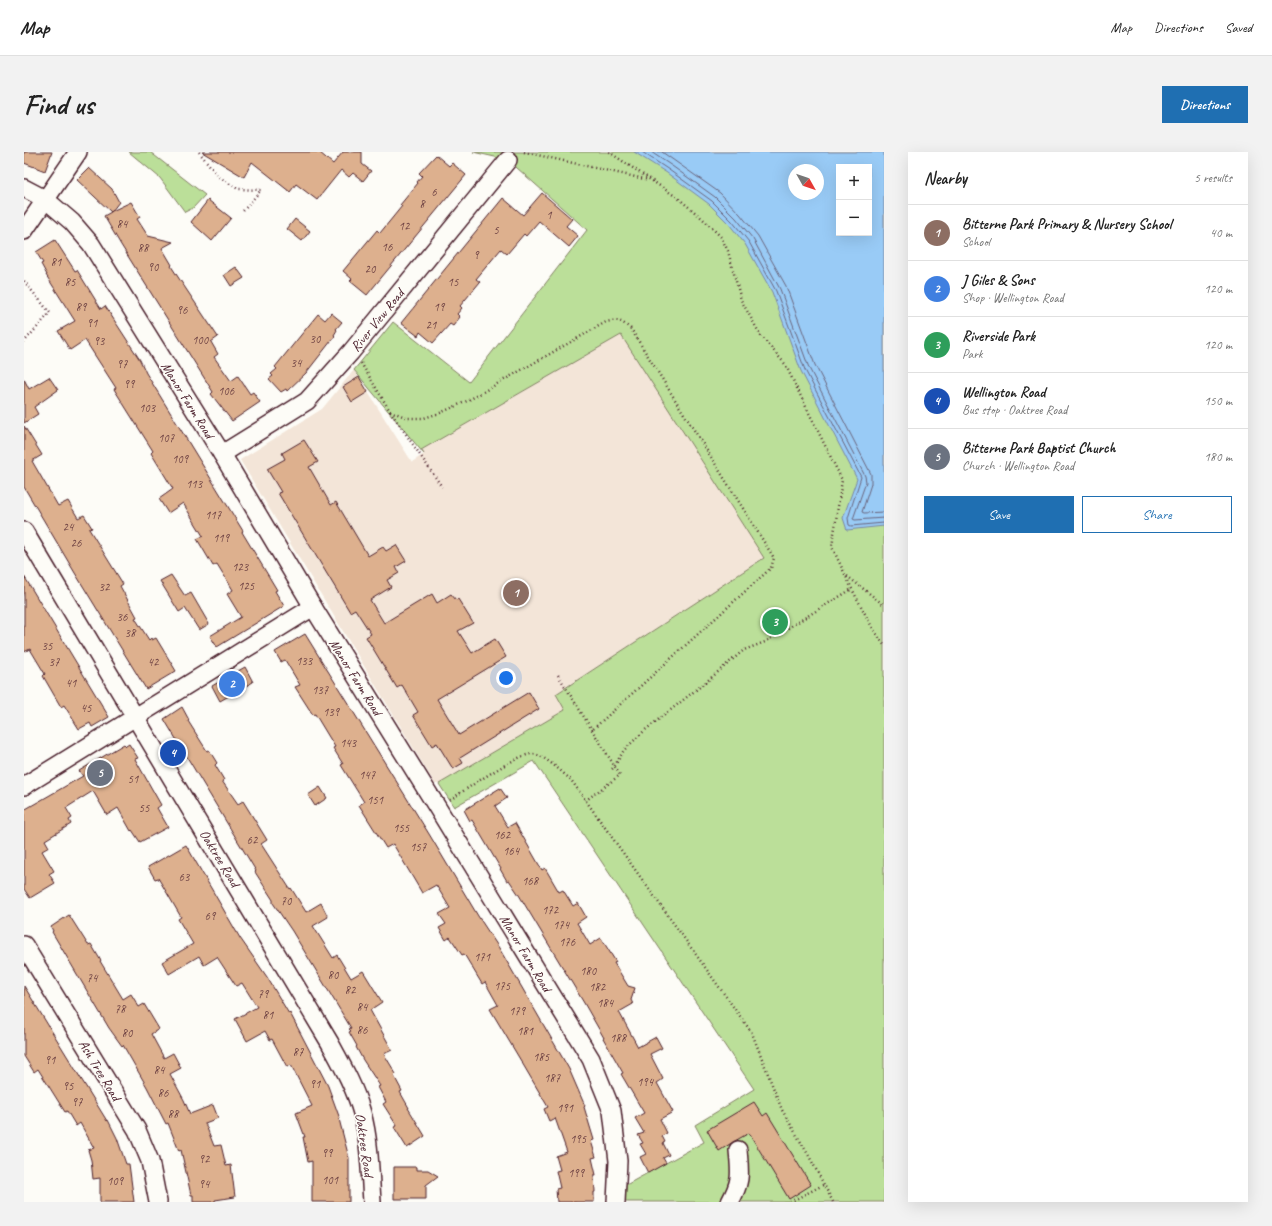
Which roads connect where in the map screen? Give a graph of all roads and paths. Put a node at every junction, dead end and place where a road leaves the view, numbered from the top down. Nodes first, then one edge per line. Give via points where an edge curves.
1 (78, 152) edge
2 (199, 152) edge
3 (524, 152) edge
4 (609, 152) edge
5 (508, 160) dead end
6 (652, 180) junction
7 (24, 188) edge
8 (45, 199) junction
9 (243, 212) dead end
10 (24, 231) edge
11 (24, 281) edge
12 (24, 342) edge
13 (353, 348) junction
14 (390, 411) junction
15 (222, 454) junction
16 (442, 487) dead end
17 (24, 531) edge
18 (845, 574) junction
19 (852, 589) junction
20 (884, 605) edge
21 (313, 607) junction
22 (884, 645) edge
23 (558, 676) dead end
24 (136, 717) junction
25 (592, 730) junction
26 (613, 768) junction
27 (24, 786) edge
28 (585, 801) junction
29 (438, 807) junction
30 (24, 945) edge
31 (738, 1150) dead end
32 (825, 1184) junction
33 (158, 1202) edge
34 (372, 1202) edge
35 (616, 1202) edge
36 (730, 1202) edge
37 (790, 1202) edge
38 (833, 1202) edge

1 - 8 street
2 - 9 path via 219,177 238,189 261,190
3 - 6 path
4 - 6 path
5 - 13 street, River View Road
6 - 18 path via 678,198 721,237 728,251 741,300 761,336 785,364 836,466 842,480 832,546
7 - 8 street, Manor Farm Road
8 - 10 street
8 - 15 street, Manor Farm Road via 72,222 91,244
11 - 12 path via 50,313
13 - 14 path
13 - 15 street, River View Road via 307,401
14 - 16 path
14 - 25 path via 408,418 440,414 606,322 616,320 631,328 774,558 771,568
15 - 21 street, Manor Farm Road
17 - 24 street, Oaktree Road
18 - 19 path
18 - 20 path
19 - 22 path
19 - 26 path via 765,642 744,650 644,731 624,750
21 - 24 street
21 - 29 street, Manor Farm Road
23 - 25 path
24 - 27 street
24 - 34 street, Oaktree Road via 330,1042 352,1084 367,1137
25 - 26 path
26 - 28 path via 620,775
28 - 29 path via 571,780 543,758 533,754 519,757
28 - 32 path via 752,1033 782,1110
29 - 35 street, Manor Farm Road via 591,1059 612,1111 618,1161
30 - 33 street, Ash Tree Road via 137,1130 150,1161
31 - 36 street via 740,1176 738,1188
32 - 37 path
32 - 38 path

